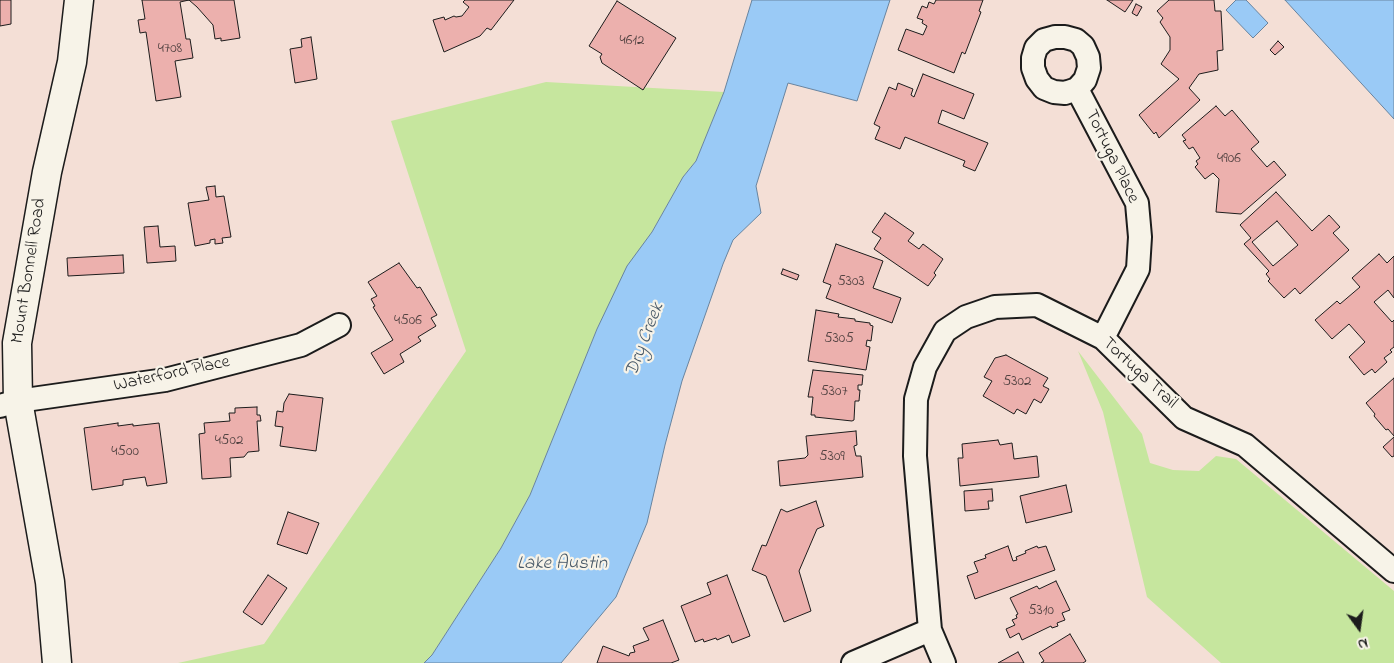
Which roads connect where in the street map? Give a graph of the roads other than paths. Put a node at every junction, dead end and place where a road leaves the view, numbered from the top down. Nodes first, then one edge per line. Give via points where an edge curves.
1 (78, 0) edge
2 (1077, 89) dead end
3 (339, 325) dead end
4 (1103, 338) junction
5 (9, 404) edge
6 (1394, 571) edge
7 (930, 630) junction
8 (57, 663) edge
9 (853, 663) edge
10 (944, 663) edge

1 - 5 street, Mount Bonnell Road via 72,62 47,172
2 - 4 street, Tortuga Place via 1137,203 1138,269
3 - 5 street, Waterford Place via 301,346 165,380
4 - 6 street, Tortuga Trail via 1184,418 1245,445
4 - 7 street, Tortuga Trail via 1037,304 995,307 966,317 945,331 925,367 916,399 915,456
5 - 8 street, Mount Bonnell Road via 50,582
7 - 9 street
7 - 10 street, Tortuga Trail

